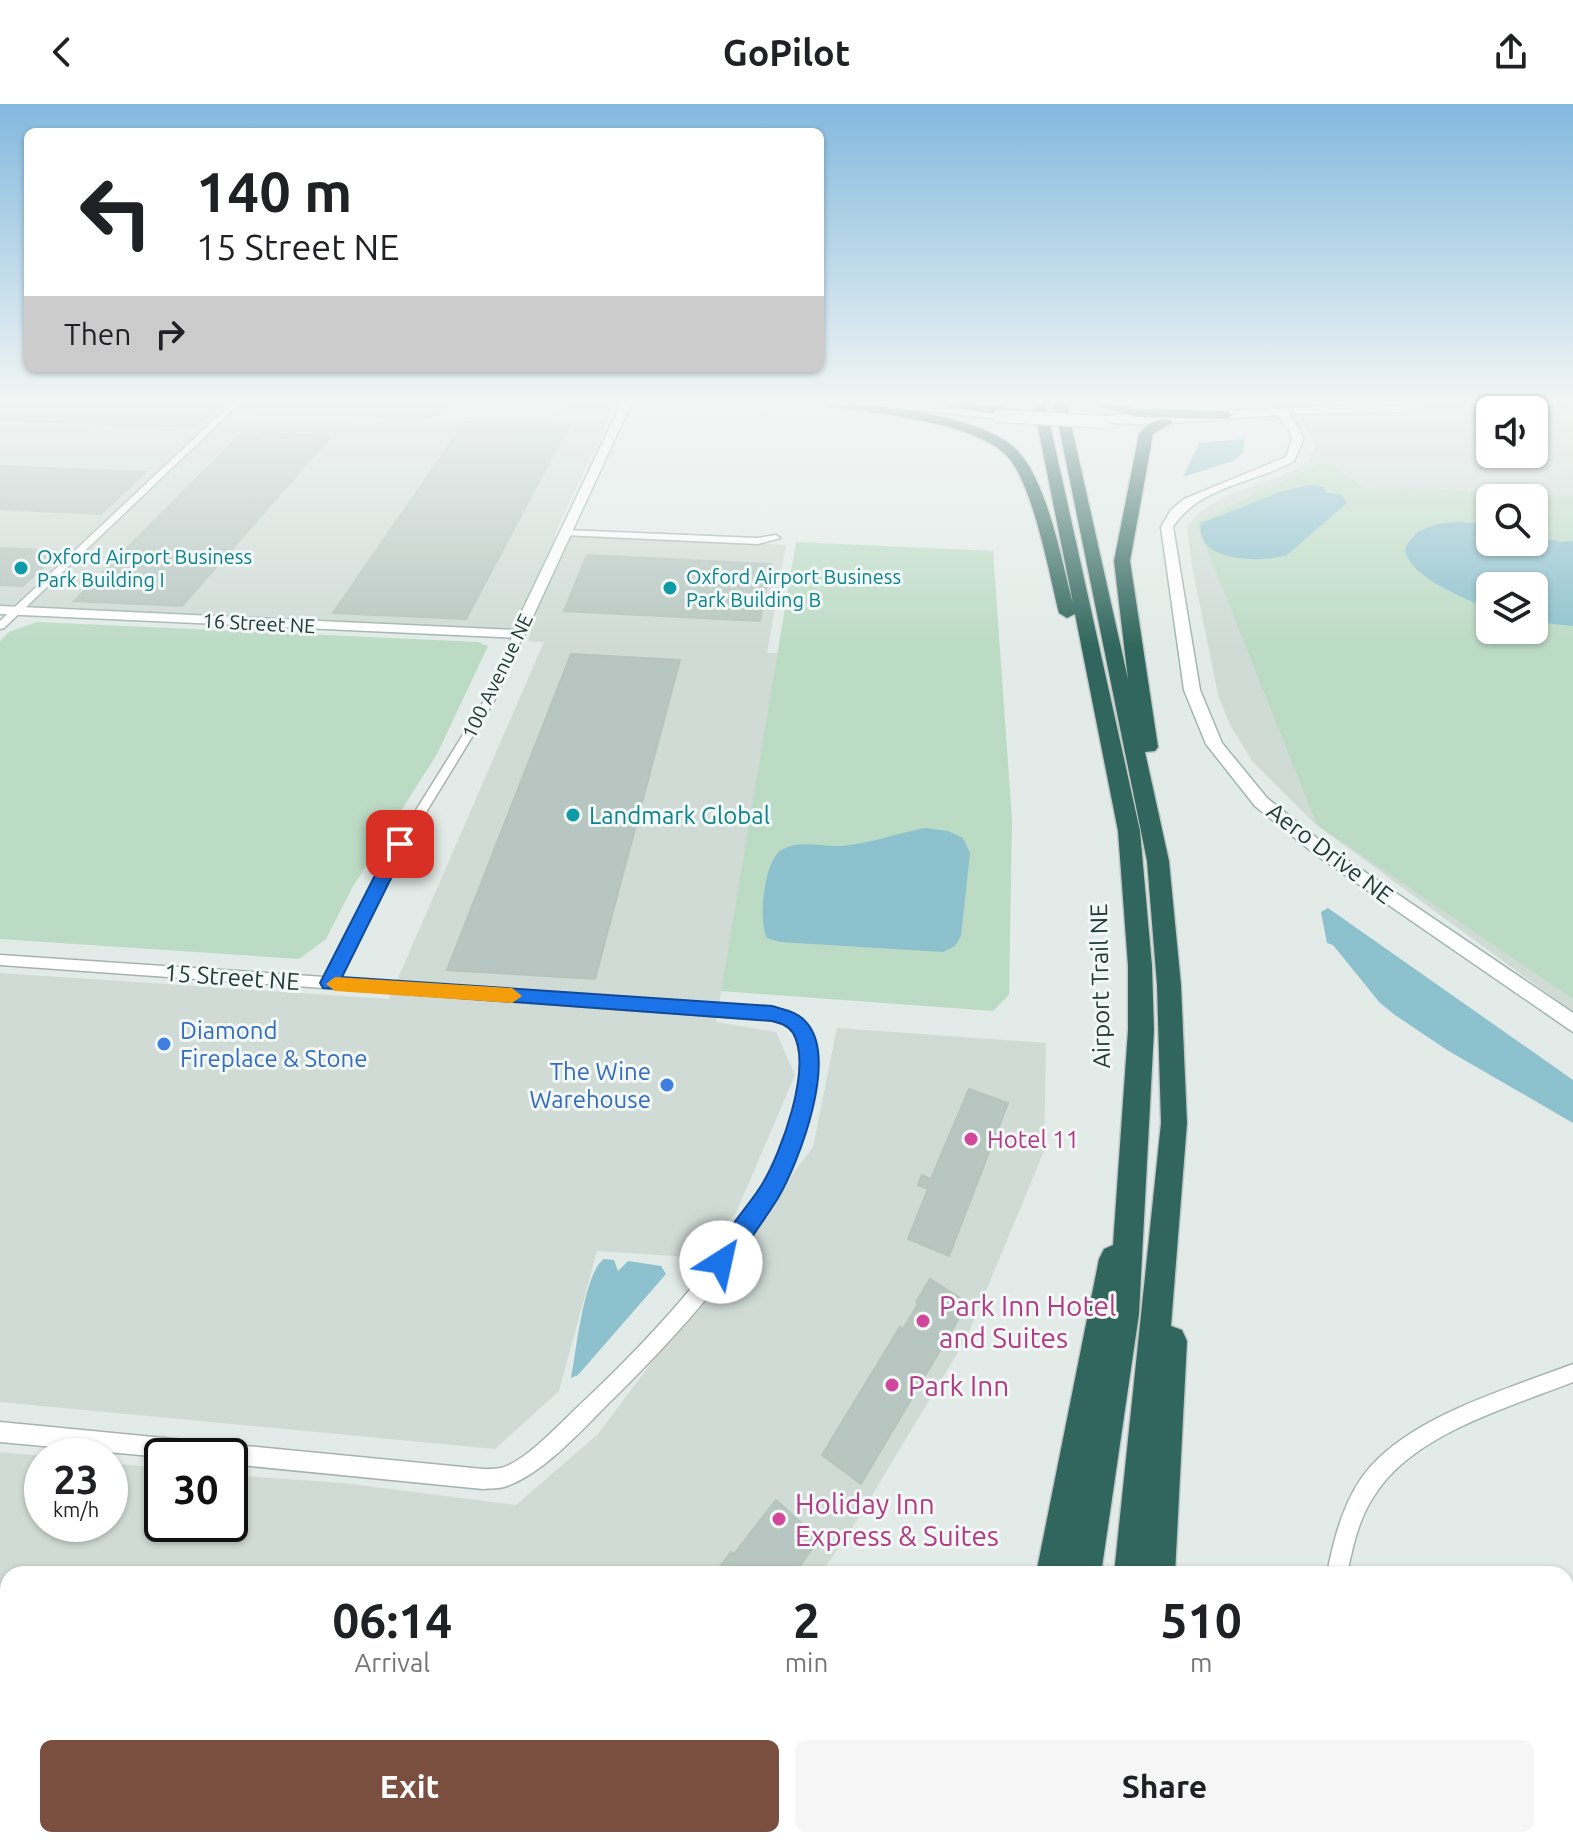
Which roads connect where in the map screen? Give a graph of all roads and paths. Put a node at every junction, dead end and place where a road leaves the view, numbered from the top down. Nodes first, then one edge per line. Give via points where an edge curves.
1 (148, 483) edge
2 (589, 483) edge
3 (1027, 483) edge
4 (1050, 483) edge
5 (1055, 483) edge
6 (1077, 483) edge
7 (1136, 483) edge
8 (1231, 483) edge
9 (1059, 505) junction
10 (566, 533) junction
11 (776, 538) dead end
12 (8, 611) edge
13 (0, 626) edge
14 (518, 635) junction
15 (1129, 831) junction
16 (1158, 861) junction
17 (0, 960) edge
18 (329, 983) junction
19 (1573, 1024) edge
20 (1141, 1030) junction
21 (1174, 1123) junction
22 (1573, 1373) edge
23 (0, 1432) edge
24 (1056, 1566) edge
25 (1084, 1566) edge
26 (1133, 1566) edge
27 (1157, 1566) edge
28 (1339, 1566) edge

1 - 12 street
2 - 10 street, 100 Avenue NE
3 - 15 highway
4 - 9 highway
5 - 9 highway, Airport Trail NE
6 - 16 highway
7 - 16 highway via 1122,561 1148,740
8 - 19 street, Aero Drive NE via 1176,511 1167,527 1192,690 1214,744 1261,802 1322,851
9 - 15 highway, Airport Trail NE
10 - 11 street
10 - 14 street, 100 Avenue NE
12 - 13 street
12 - 14 street, 16 Street NE
14 - 18 street, 100 Avenue NE via 489,701 386,868
15 - 20 highway, Airport Trail NE
16 - 21 highway
17 - 18 street, 15 Street NE
18 - 23 street, 15 Street NE via 772,1014 797,1023 807,1040 806,1092 793,1140 771,1190 721,1262 628,1374 540,1455 506,1477 483,1479
20 - 24 highway via 1113,1270
20 - 25 highway, Airport Trail NE via 1124,1314
21 - 26 highway
21 - 27 highway via 1173,1303
22 - 28 street via 1415,1441 1378,1473 1351,1517

